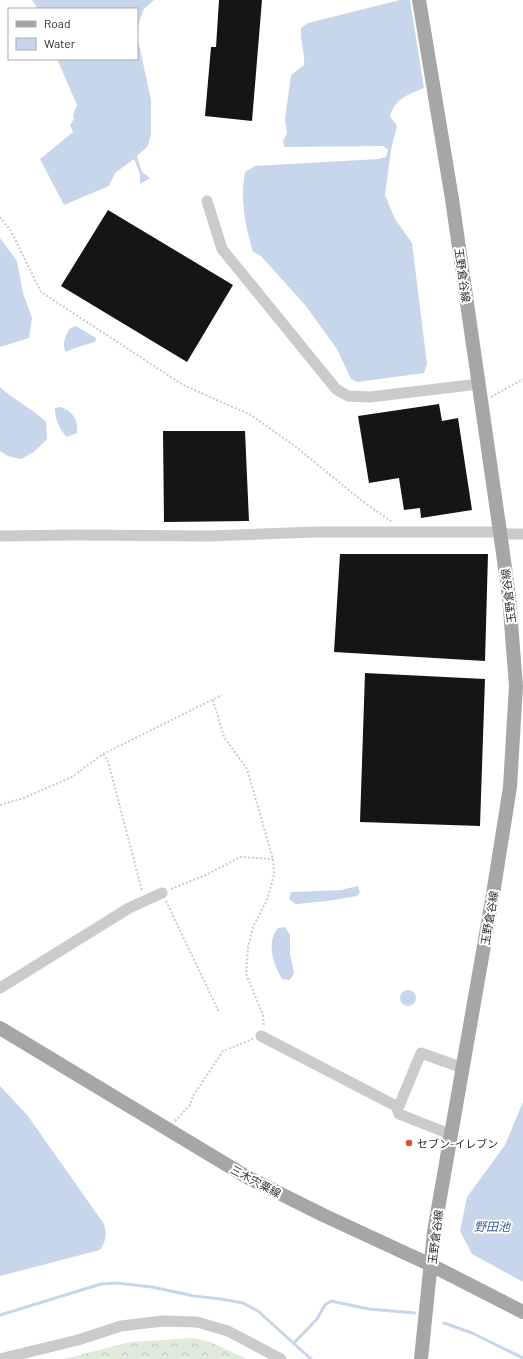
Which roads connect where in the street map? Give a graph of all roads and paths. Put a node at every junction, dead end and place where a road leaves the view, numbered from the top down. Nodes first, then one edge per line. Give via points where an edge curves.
1 (419, 0) edge
2 (207, 201) dead end
3 (0, 217) edge
4 (523, 379) edge
5 (479, 384) junction
6 (481, 402) junction
7 (395, 532) junction
8 (500, 532) junction
9 (523, 534) edge
10 (0, 536) edge
11 (222, 695) dead end
12 (213, 700) junction
13 (103, 754) junction
14 (0, 805) edge
15 (273, 859) junction
16 (162, 893) junction
17 (145, 900) junction
18 (0, 988) edge
19 (219, 1012) dead end
20 (0, 1028) edge
21 (261, 1036) junction
22 (463, 1068) junction
23 (397, 1108) junction
24 (169, 1131) junction
25 (452, 1135) junction
26 (431, 1265) junction
27 (523, 1312) edge
28 (0, 1359) edge
29 (281, 1359) edge
30 (421, 1359) edge

1 - 5 main road, 玉野倉谷線
2 - 5 street via 222,249 336,389 348,396 370,397
3 - 7 path via 11,231 41,292 183,384 251,415 392,522
4 - 6 path
5 - 6 main road, 玉野倉谷線
6 - 8 main road, 玉野倉谷線
7 - 8 street
7 - 10 street via 210,536
8 - 9 street
8 - 22 main road, 玉野倉谷線 via 514,651 514,732 507,802
11 - 12 path
12 - 13 path
12 - 15 path via 224,737 247,769
13 - 14 path via 72,777 24,798
13 - 17 path via 108,761
15 - 16 path via 240,857 208,874
15 - 21 path via 274,875 267,900 253,927 246,974 263,1014 264,1030
16 - 17 street
16 - 19 path
17 - 18 street
20 - 24 main road, 三木宍粟線
21 - 23 street
21 - 24 path via 224,1050 193,1096 190,1106
22 - 23 street via 421,1053
22 - 25 main road, 玉野倉谷線
23 - 25 street via 399,1114
24 - 26 main road, 三木宍粟線 via 247,1177
25 - 26 main road, 玉野倉谷線 via 434,1232
26 - 27 main road, 三木宍粟線
26 - 30 main road, 玉野倉谷線
28 - 29 street via 78,1340 121,1326 163,1321 197,1322 228,1331

